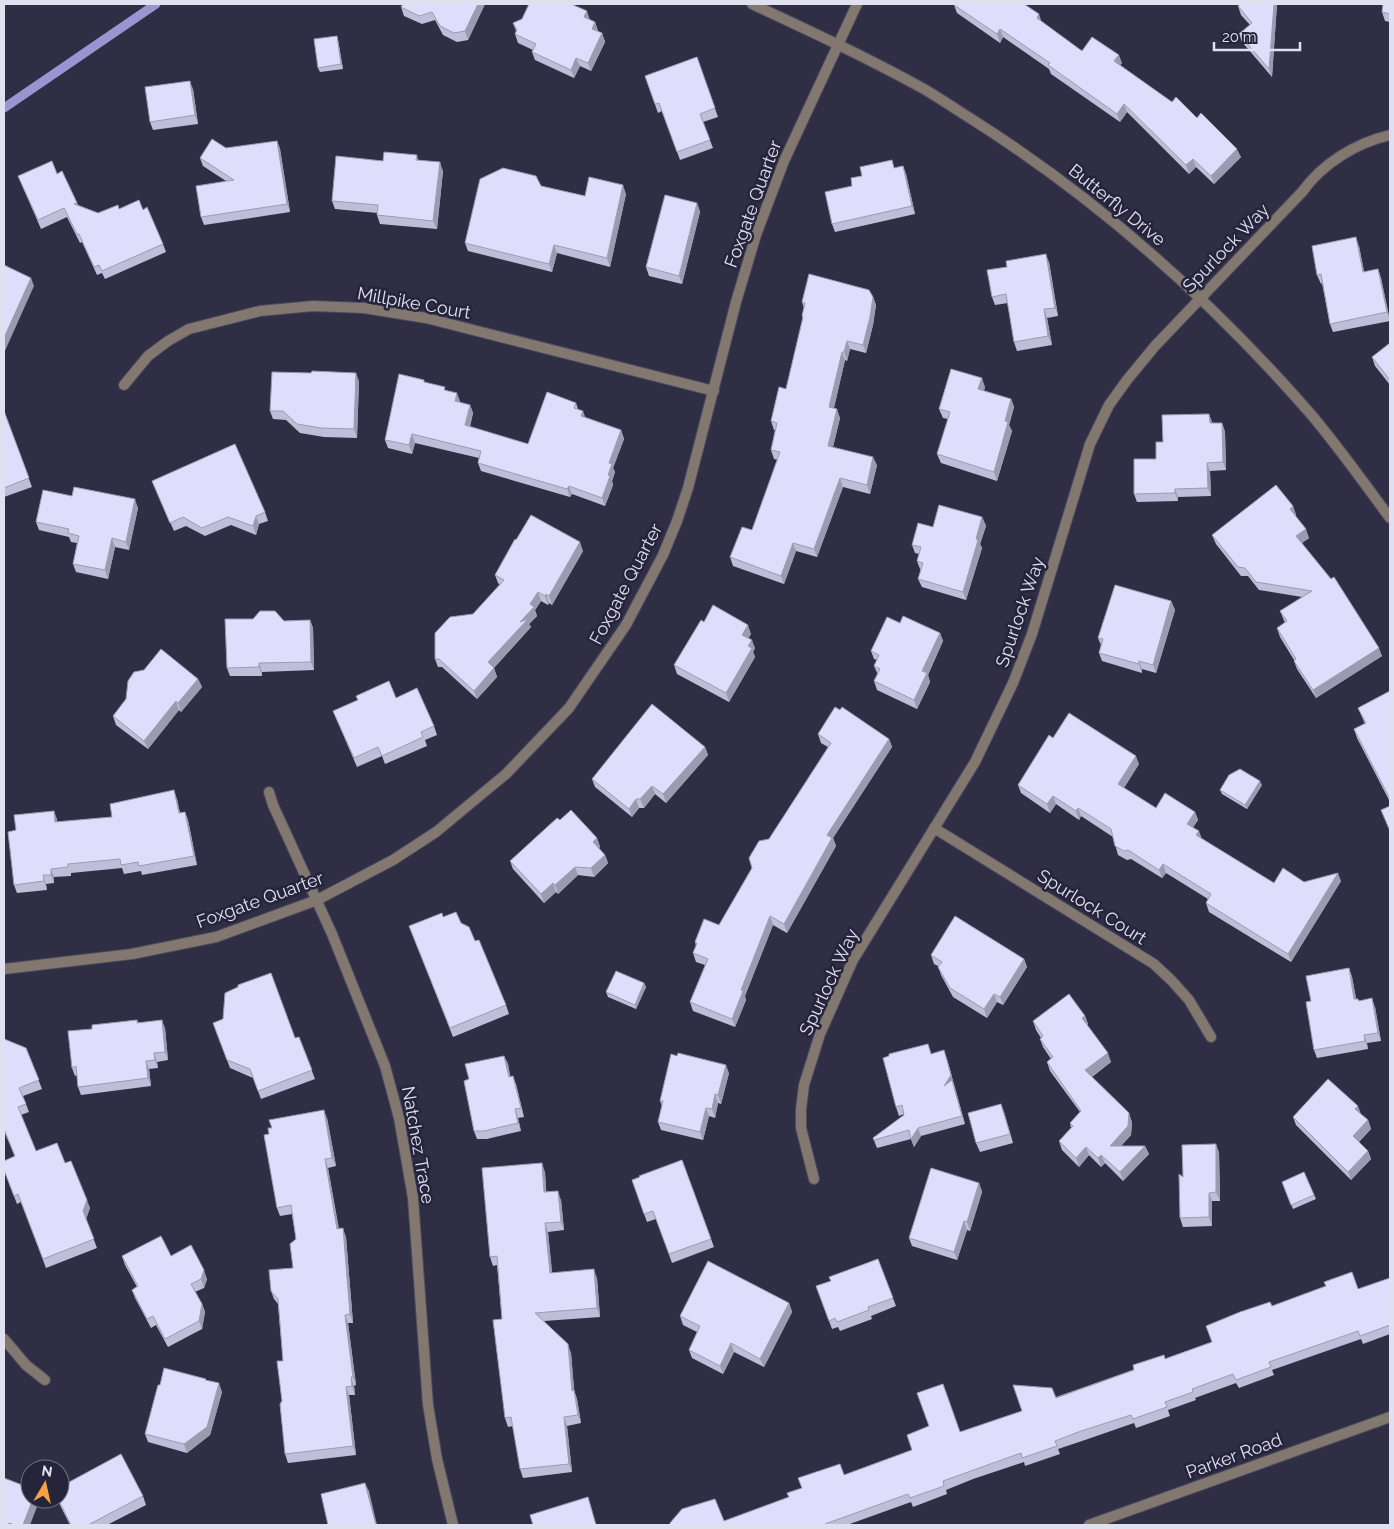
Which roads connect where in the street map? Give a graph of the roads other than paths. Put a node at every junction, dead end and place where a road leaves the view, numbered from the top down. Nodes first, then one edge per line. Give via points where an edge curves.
1 (752, 4) edge
2 (857, 4) edge
3 (839, 45) junction
4 (1390, 135) edge
5 (1200, 297) junction
6 (124, 385) dead end
7 (714, 391) junction
8 (1390, 518) edge
9 (269, 792) dead end
10 (934, 828) junction
11 (317, 900) junction
12 (4, 969) edge
13 (1211, 1037) dead end
14 (814, 1179) dead end
15 (4, 1339) edge
16 (44, 1380) dead end
17 (1390, 1417) edge
18 (453, 1525) edge
19 (1089, 1525) edge

1 - 3 street, Butterfly Drive
2 - 3 street, Foxgate Quarter
3 - 5 street, Butterfly Drive via 925,90 1022,151 1084,197
3 - 7 street, Foxgate Quarter via 784,161 756,235
4 - 5 street, Spurlock Way via 1354,148 1324,168
5 - 8 street, Butterfly Drive via 1309,412
5 - 10 street, Spurlock Way via 1155,346 1109,405 1090,444 1032,634 1013,683 975,762
6 - 7 street, Millpike Court via 148,356 189,329 260,311 313,306 364,308 426,318
7 - 11 street, Foxgate Quarter via 688,488 663,555 626,626 569,708 506,774 436,832 393,860
9 - 11 street, Natchez Trace
10 - 13 street, Spurlock Court via 1154,964 1189,1000
10 - 14 street, Spurlock Way via 853,960 820,1034 804,1084 800,1109 801,1128
11 - 12 street, Foxgate Quarter via 216,937 132,954
11 - 18 street, Natchez Trace via 385,1066 399,1118 413,1198 428,1404 436,1459
15 - 16 street
17 - 19 street, Parker Road

